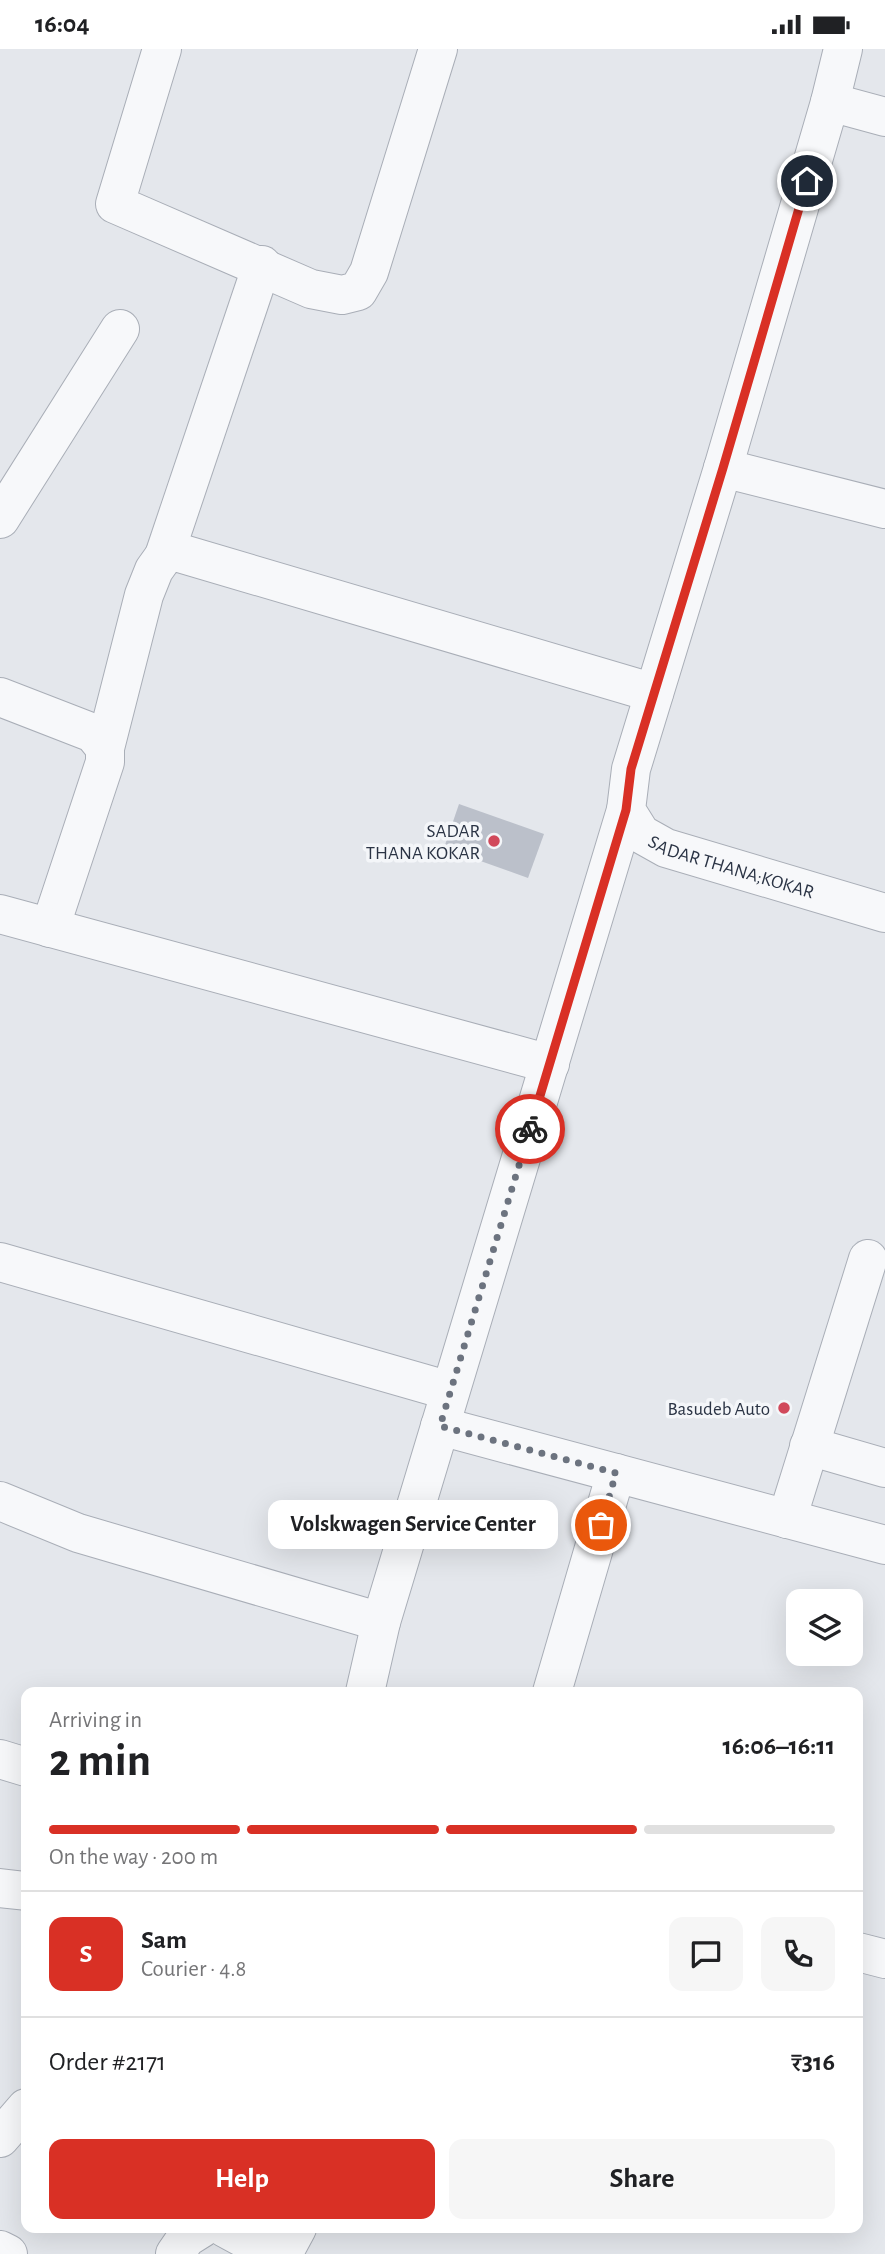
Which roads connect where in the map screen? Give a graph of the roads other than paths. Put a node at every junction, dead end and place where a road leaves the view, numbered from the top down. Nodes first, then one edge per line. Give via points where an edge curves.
1 (162, 49) edge
2 (438, 49) edge
3 (843, 49) edge
4 (830, 102) junction
5 (885, 117) edge
6 (262, 265) junction
7 (120, 329) dead end
8 (723, 468) junction
9 (885, 509) edge
10 (0, 519) edge
11 (164, 557) junction
12 (654, 693) junction
13 (0, 697) edge
14 (106, 748) junction
15 (626, 810) junction
16 (885, 913) edge
17 (0, 914) edge
18 (50, 927) junction
19 (550, 1064) junction
20 (868, 1259) dead end
21 (0, 1262) edge
22 (445, 1409) junction
23 (809, 1446) junction
24 (885, 1468) edge
25 (616, 1473) junction
26 (0, 1501) edge
27 (787, 1519) junction
28 (885, 1545) edge
29 (381, 1622) junction
30 (366, 1687) edge
31 (553, 1687) edge
32 (0, 1759) edge
33 (21, 1765) edge
34 (0, 1888) edge
35 (21, 1890) edge
36 (863, 1953) edge
37 (885, 1959) edge
38 (21, 2114) edge
39 (0, 2138) edge
40 (194, 2233) edge
41 (234, 2233) edge
42 (294, 2233) edge
43 (0, 2250) edge
44 (8, 2254) edge
45 (175, 2254) edge
46 (273, 2254) edge
47 (283, 2254) edge

1 - 6 street via 115,204
2 - 6 street via 369,272 358,291 342,295 311,289
3 - 4 street
4 - 5 street
4 - 8 street
6 - 11 street
7 - 10 street
8 - 9 street
8 - 12 street
11 - 12 street via 176,552 199,557
11 - 14 street via 153,570 144,595
12 - 15 street via 631,769
13 - 14 street via 93,733
14 - 18 street via 106,762
15 - 16 street, SADAR THANA;KOKAR via 641,834 666,848
15 - 19 street
17 - 18 street
18 - 19 street
19 - 22 street
20 - 23 street
21 - 22 street
22 - 25 street
22 - 29 street
23 - 24 street
23 - 27 street
25 - 27 street
25 - 31 street
26 - 29 street via 78,1533
27 - 28 street
29 - 30 street
32 - 33 street
34 - 35 street
36 - 37 street
38 - 39 street
40 - 45 street
41 - 46 street
42 - 47 street
43 - 44 street

